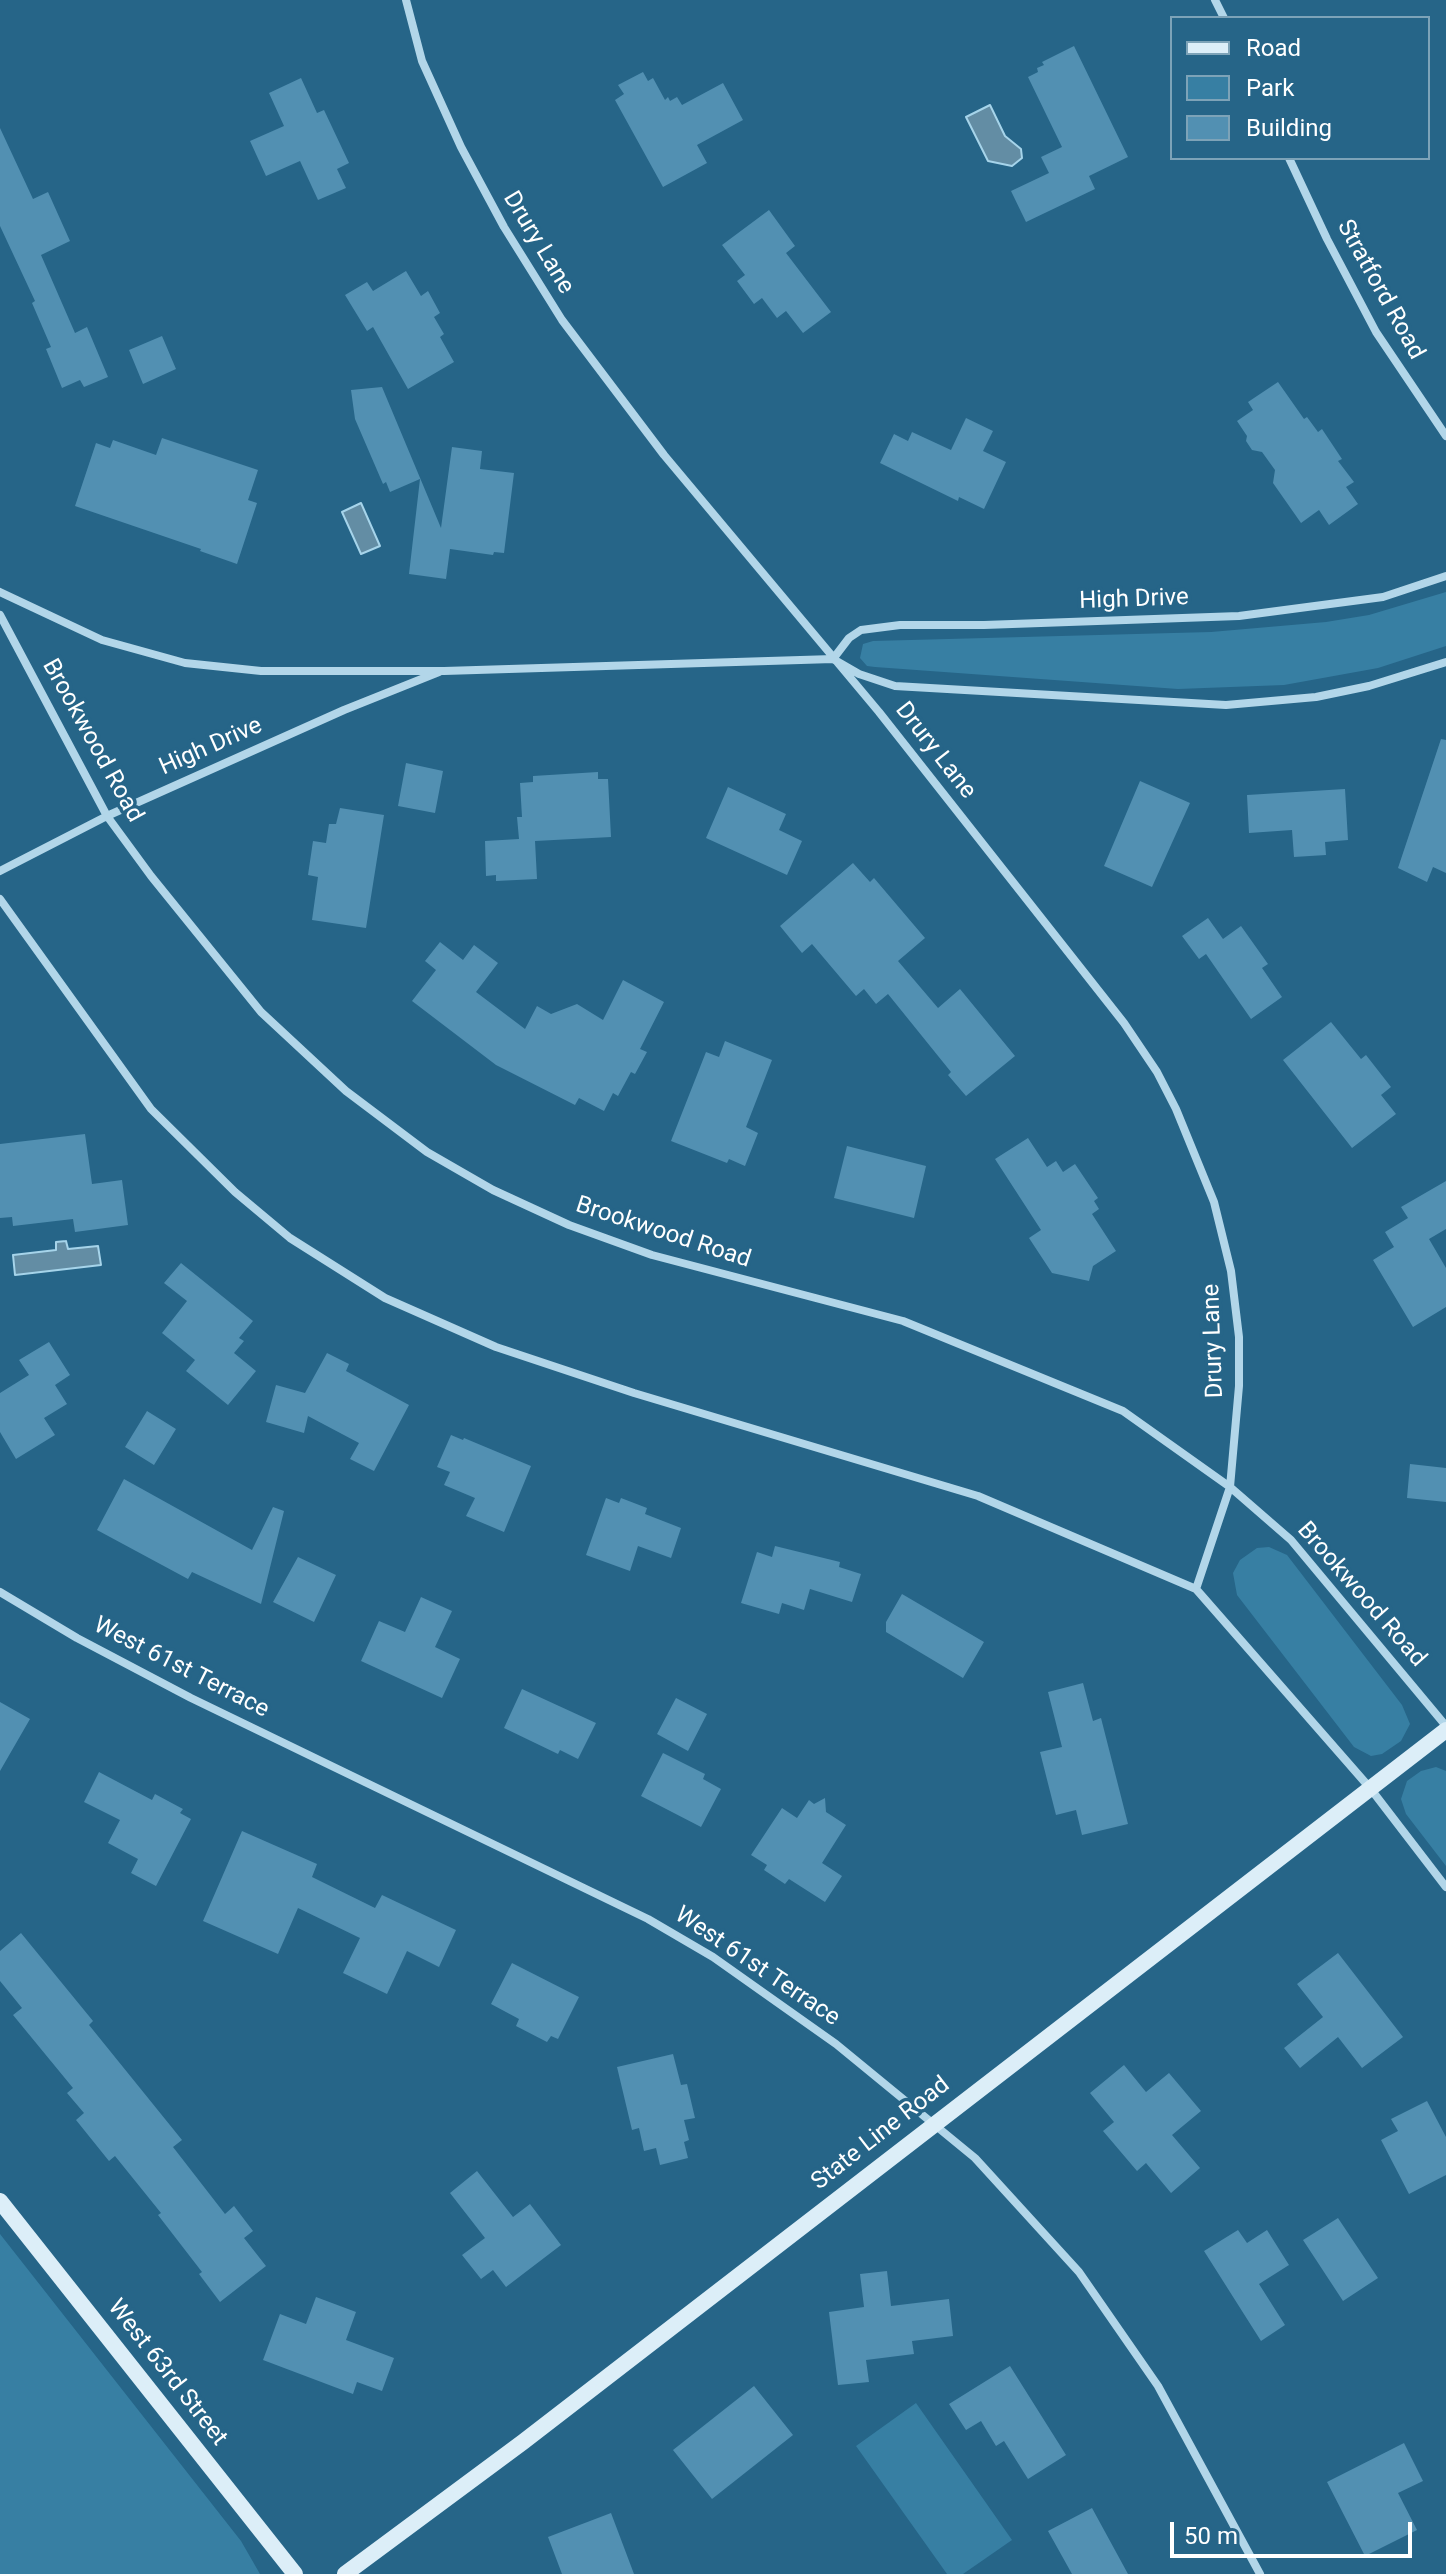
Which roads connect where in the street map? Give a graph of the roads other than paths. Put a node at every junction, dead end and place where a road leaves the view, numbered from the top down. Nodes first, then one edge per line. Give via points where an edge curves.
1 (406, 0) edge
2 (1290, 160) edge
3 (1446, 436) edge
4 (1446, 576) edge
5 (0, 592) edge
6 (0, 615) edge
7 (833, 659) junction
8 (1446, 662) edge
9 (444, 671) junction
10 (107, 816) junction
11 (0, 871) edge
12 (0, 899) edge
13 (1230, 1487) junction
14 (1196, 1589) junction
15 (0, 1592) edge
16 (1446, 1728) edge
17 (1370, 1788) junction
18 (1446, 1887) edge
19 (932, 2124) junction
20 (0, 2201) edge
21 (295, 2574) edge
22 (345, 2574) edge
23 (1260, 2574) edge

1 - 7 street, Drury Lane via 422,61 461,147 562,320 664,455
2 - 3 street, Stratford Road via 1376,332
4 - 7 street, High Drive via 1383,597 1239,616 874,628 849,638
5 - 9 street, High Drive via 102,640 185,663 261,671
6 - 10 street, Brookwood Road
7 - 8 street, High Drive via 895,686 1226,705 1316,697
7 - 9 street, High Drive
7 - 13 street, Drury Lane via 1124,1023 1176,1109 1214,1202 1232,1282 1239,1386
9 - 10 street, High Drive
10 - 11 street, High Drive
10 - 13 street, Brookwood Road via 261,1012 346,1091 427,1152 569,1225 652,1255 903,1321 1123,1411
12 - 14 street via 151,1109 290,1238 385,1298 496,1347 978,1496
13 - 14 street, Drury Lane
13 - 16 street, Brookwood Road via 1291,1540
14 - 17 street
15 - 19 street, West 61st Terrace via 191,1698 648,1919 765,1992
16 - 17 main road, State Line Road
17 - 18 street
17 - 19 main road, State Line Road
19 - 22 main road, State Line Road
19 - 23 street, West 61st Terrace via 975,2158 1079,2272 1158,2386
20 - 21 main road, West 63rd Street

